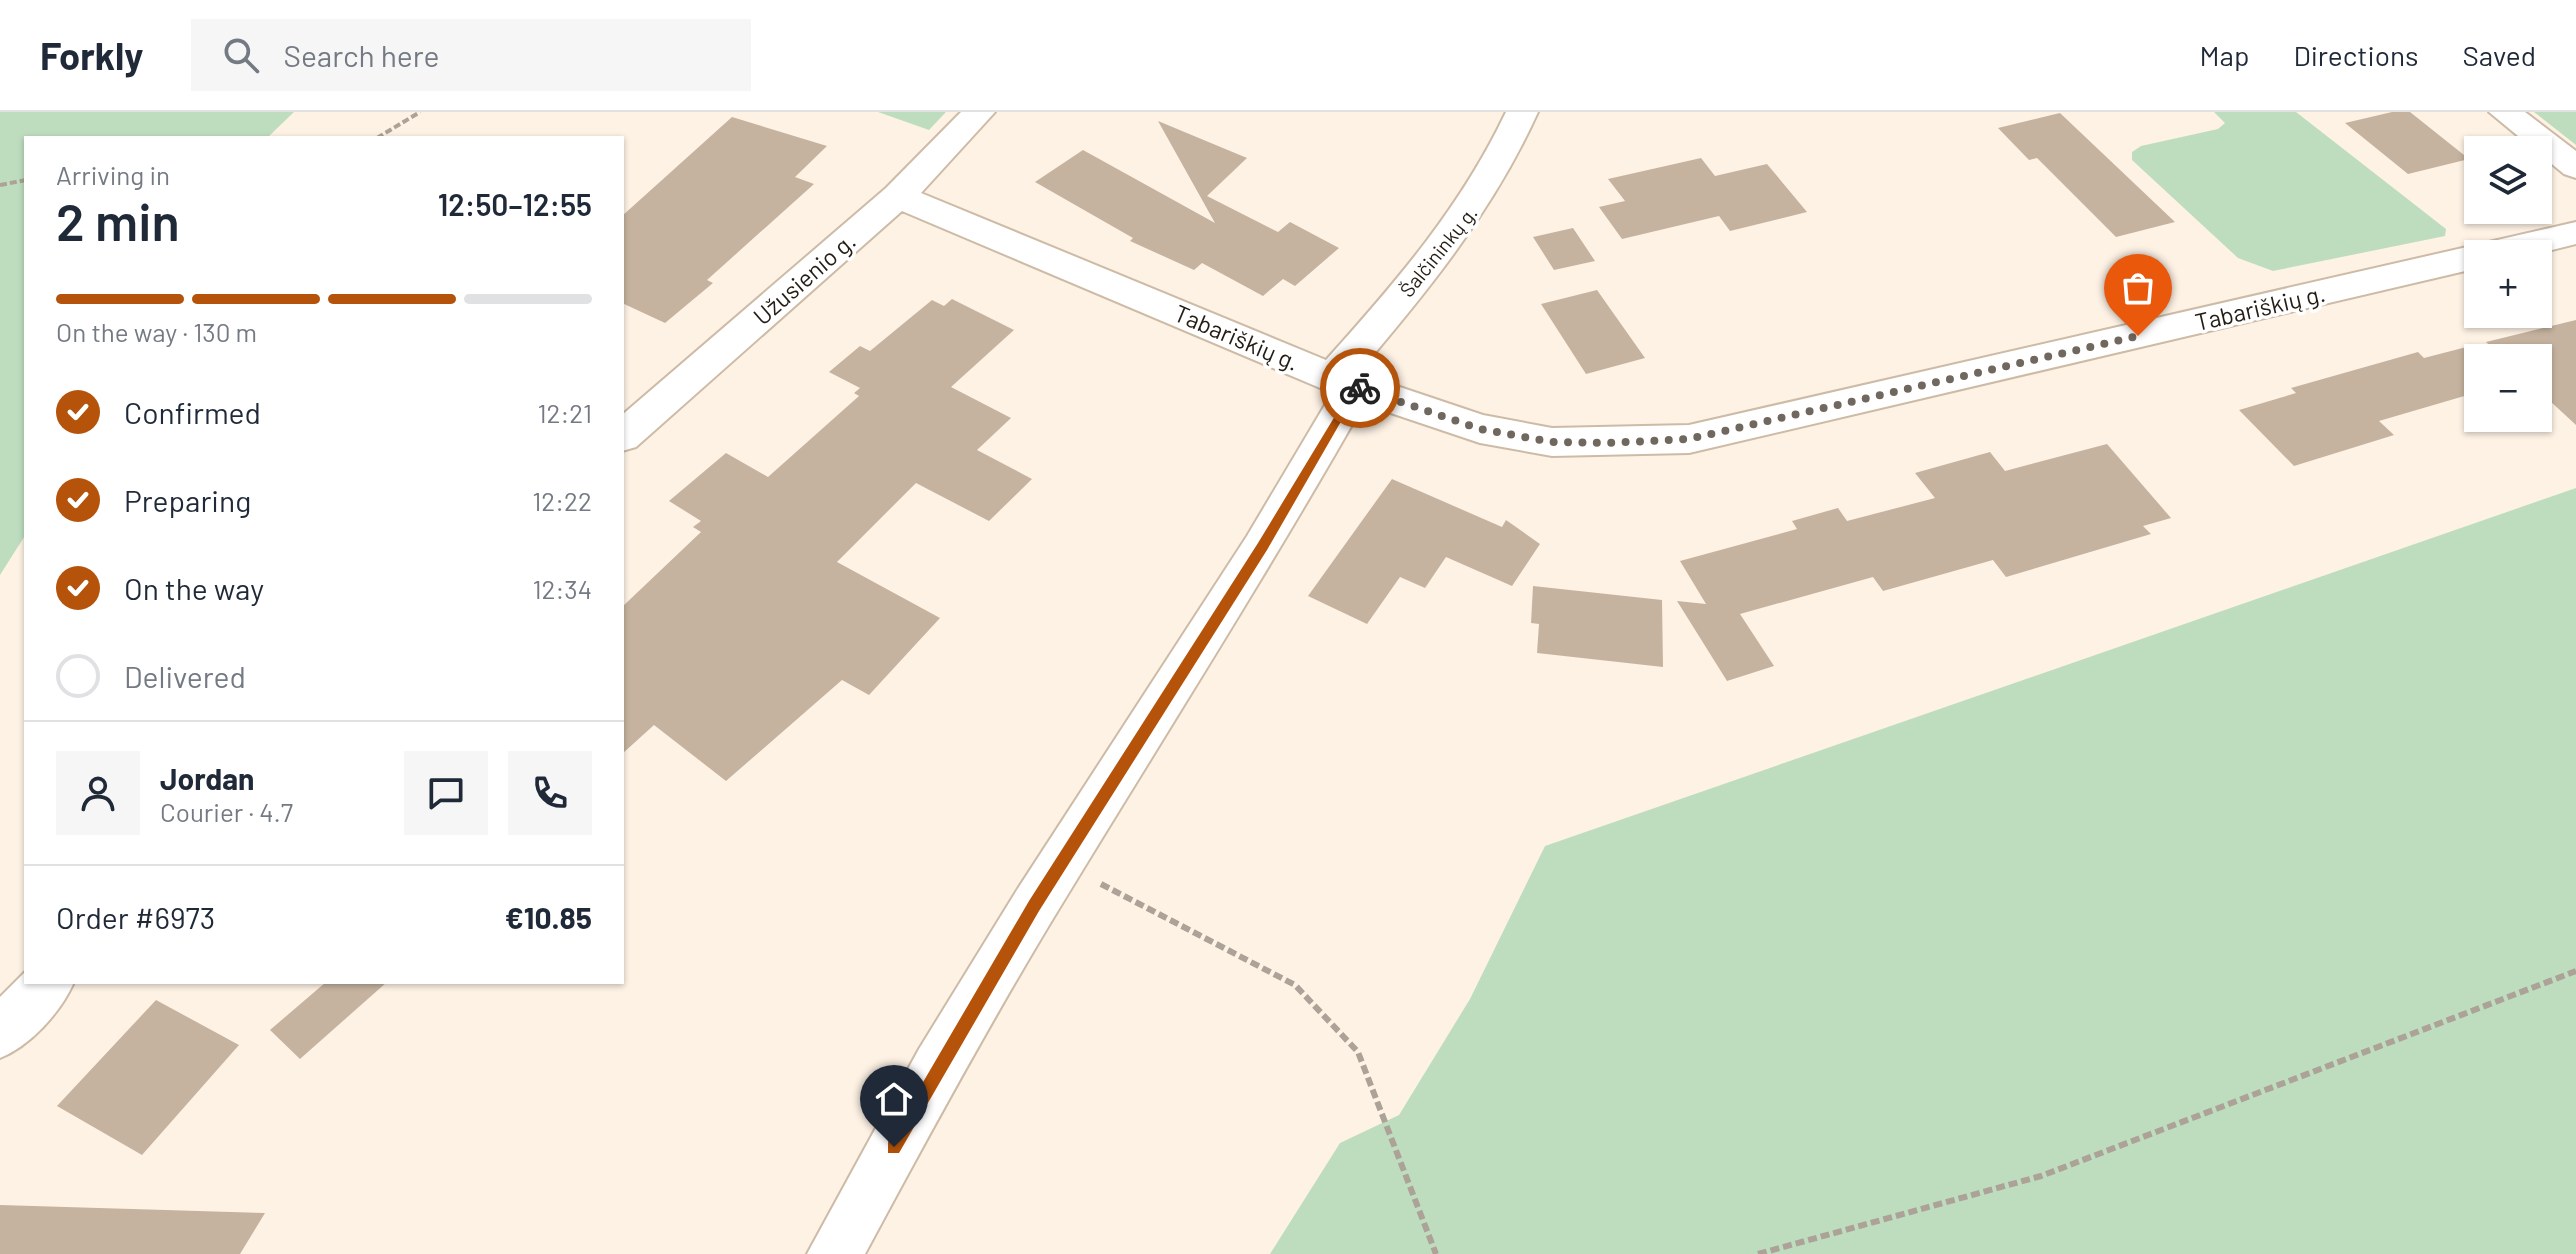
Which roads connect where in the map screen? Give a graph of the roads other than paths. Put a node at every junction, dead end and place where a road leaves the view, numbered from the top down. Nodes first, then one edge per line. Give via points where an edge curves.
1 (979, 112) edge
2 (1522, 112) edge
3 (2505, 112) edge
4 (2576, 167) edge
5 (898, 196) junction
6 (2576, 233) edge
7 (2546, 240) edge
8 (2464, 259) edge
9 (1344, 382) junction
10 (624, 435) edge
11 (47, 984) edge
12 (0, 1033) edge
13 (835, 1254) edge

1 - 5 street, Užusienio g.
2 - 9 street, Šalčininkų g. via 1481,198
3 - 4 street
5 - 9 street, Tabariškių g.
5 - 10 street, Užusienio g.
6 - 7 street
8 - 9 street, Tabariškių g. via 1689,439 1552,442 1480,429
9 - 13 street, Šalčininkų g. via 1262,547 937,1067
11 - 12 street

